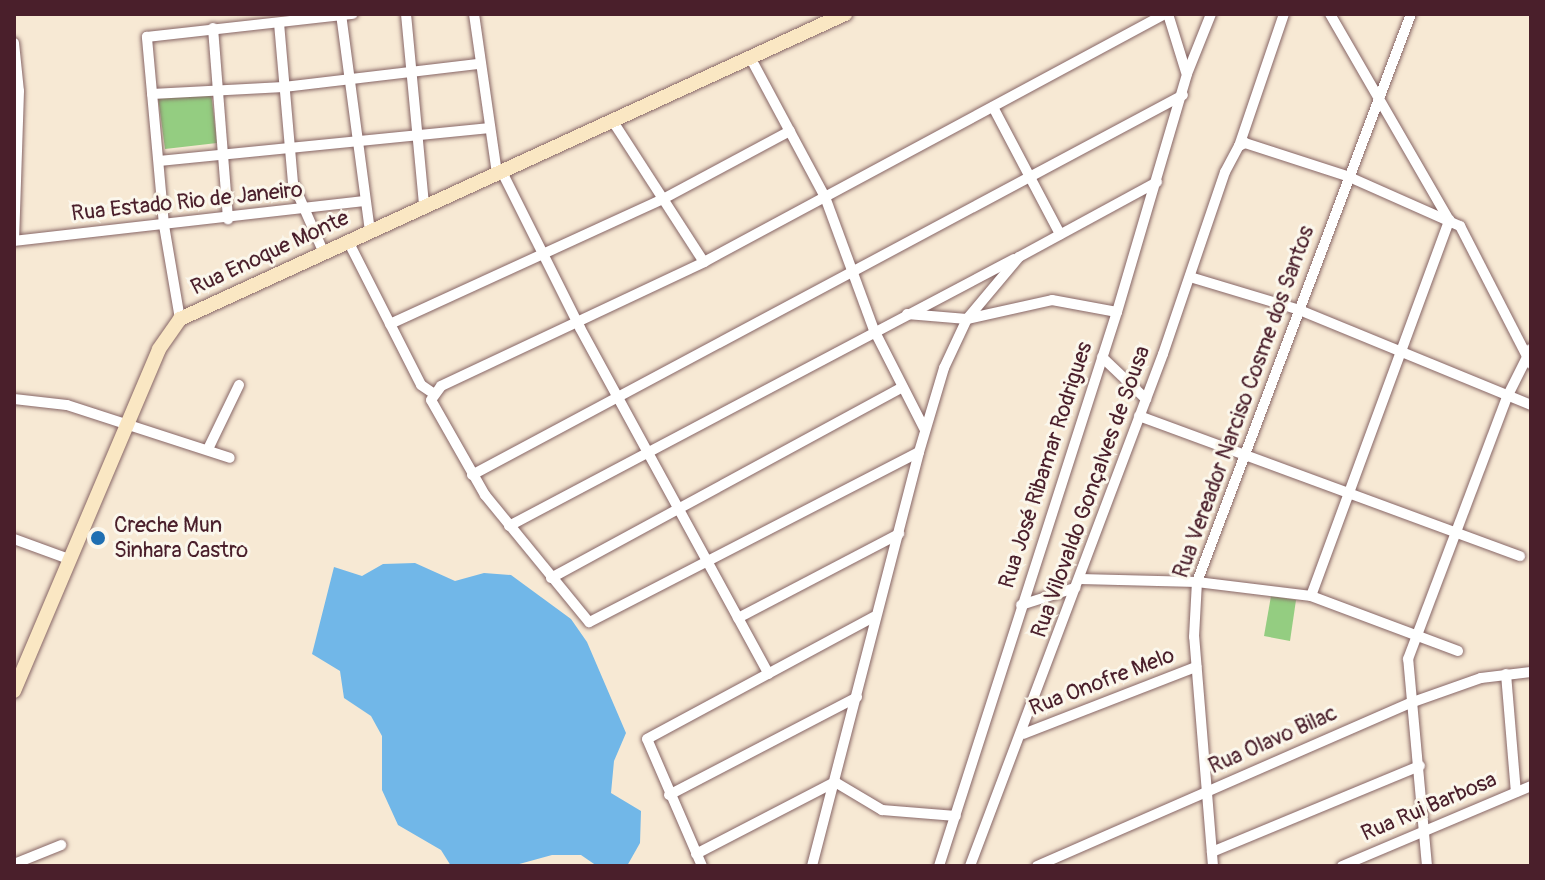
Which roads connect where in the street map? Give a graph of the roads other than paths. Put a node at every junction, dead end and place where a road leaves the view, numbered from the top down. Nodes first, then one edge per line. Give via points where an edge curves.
1 (341, 14) edge
2 (353, 14) edge
3 (406, 14) edge
4 (474, 14) edge
5 (845, 14) edge
6 (1167, 14) edge
7 (1211, 14) edge
8 (1284, 14) edge
9 (1330, 14) edge
10 (1411, 14) edge
11 (279, 23) junction
12 (213, 28) junction
13 (14, 43) edge
14 (750, 57) junction
15 (478, 64) junction
16 (413, 73) junction
17 (1187, 74) junction
18 (347, 81) junction
19 (284, 87) junction
20 (216, 89) junction
21 (152, 94) junction
22 (1183, 95) junction
23 (1381, 98) junction
24 (993, 107) junction
25 (612, 120) junction
26 (487, 128) junction
27 (790, 131) junction
28 (419, 137) junction
29 (357, 143) junction
30 (1239, 146) junction
31 (290, 149) junction
32 (222, 157) junction
33 (159, 161) junction
34 (500, 173) junction
35 (1347, 176) junction
36 (1030, 177) junction
37 (1157, 182) junction
38 (825, 197) junction
39 (663, 199) junction
40 (364, 201) junction
41 (424, 206) junction
42 (302, 209) junction
43 (228, 219) junction
44 (1449, 220) junction
45 (164, 225) junction
46 (370, 232) junction
47 (1060, 234) junction
48 (14, 241) edge
49 (348, 241) junction
50 (323, 251) junction
51 (542, 252) junction
52 (1019, 257) junction
53 (704, 262) junction
54 (851, 273) junction
55 (1190, 277) junction
56 (1297, 309) junction
57 (1117, 312) junction
58 (905, 314) junction
59 (180, 319) junction
60 (967, 319) junction
61 (577, 322) junction
62 (390, 324) junction
63 (874, 330) junction
64 (1528, 351) edge
65 (1403, 352) junction
66 (1102, 357) junction
67 (1531, 364) edge
68 (239, 385) dead end
69 (903, 387) junction
70 (433, 393) junction
71 (618, 397) junction
72 (1507, 397) junction
73 (14, 399) edge
74 (1146, 399) junction
75 (1531, 405) edge
76 (1139, 416) junction
77 (127, 423) junction
78 (925, 430) junction
79 (209, 447) junction
80 (919, 452) junction
81 (648, 453) junction
82 (1245, 453) junction
83 (230, 458) dead end
84 (472, 475) junction
85 (1352, 492) junction
86 (676, 507) junction
87 (509, 526) junction
88 (1459, 530) junction
89 (899, 534) junction
90 (14, 539) edge
91 (1520, 556) dead end
92 (69, 559) junction
93 (707, 563) junction
94 (551, 578) junction
95 (1197, 582) junction
96 (1077, 583) junction
97 (1311, 596) junction
98 (1021, 605) junction
99 (874, 617) junction
100 (738, 618) junction
101 (1419, 637) junction
102 (1458, 651) dead end
103 (1196, 667) junction
104 (1531, 672) edge
105 (769, 674) junction
106 (1506, 674) junction
107 (14, 691) edge
108 (857, 697) junction
109 (1413, 702) junction
110 (1023, 734) junction
111 (1420, 766) junction
112 (835, 782) junction
113 (1531, 786) edge
114 (1207, 790) junction
115 (1516, 792) junction
116 (669, 795) junction
117 (956, 816) junction
118 (1425, 831) junction
119 (61, 845) dead end
120 (1212, 852) junction
121 (696, 854) junction
122 (1051, 863) edge
123 (14, 864) edge
124 (702, 866) edge
125 (812, 866) edge
126 (939, 866) edge
127 (970, 866) edge
128 (1037, 866) edge
129 (1213, 866) edge
130 (1342, 866) edge
131 (1427, 866) edge

1 - 2 street
1 - 11 street
1 - 18 street
3 - 16 street
4 - 15 street
5 - 14 main road, Rua Enoque Monte
6 - 17 street
6 - 24 street
7 - 17 street, Rua José Ribamar Rodrigues
8 - 30 street, Rua Vilovaldo Gonçalves de Sousa
9 - 23 street
10 - 23 street, Rua Vereador Narciso Cosme dos Santos
11 - 12 street
11 - 19 street
12 - 20 street
12 - 21 street via 149,34
13 - 48 street via 19,91
14 - 25 main road, Rua Enoque Monte
14 - 27 street
15 - 16 street
15 - 26 street
16 - 18 street
16 - 28 street
17 - 22 street, Rua José Ribamar Rodrigues
18 - 19 street
18 - 29 street
19 - 20 street
19 - 31 street
20 - 21 street
20 - 32 street
21 - 33 street
22 - 36 street
22 - 37 street, Rua José Ribamar Rodrigues
23 - 35 street, Rua Vereador Narciso Cosme dos Santos
23 - 44 street
24 - 36 street
24 - 38 street
25 - 34 main road, Rua Enoque Monte
25 - 39 street
26 - 28 street
26 - 34 street
27 - 38 street
27 - 39 street
28 - 29 street
28 - 41 street
29 - 31 street
29 - 40 street
30 - 35 street via 1255,146
30 - 55 street, Rua Vilovaldo Gonçalves de Sousa via 1225,172
31 - 32 street
31 - 42 street
32 - 33 street
32 - 43 street
33 - 45 street
34 - 41 main road, Rua Enoque Monte
34 - 51 street
35 - 44 street
35 - 56 street, Rua Vereador Narciso Cosme dos Santos
36 - 47 street
36 - 54 street
37 - 47 street
37 - 57 street, Rua José Ribamar Rodrigues
38 - 53 street
38 - 54 street
39 - 51 street
39 - 53 street
40 - 42 street, Rua Estado Rio de Janeiro
40 - 46 street
41 - 46 main road, Rua Enoque Monte
42 - 43 street, Rua Estado Rio de Janeiro
42 - 50 street
43 - 45 street, Rua Estado Rio de Janeiro
44 - 64 street via 1467,234
44 - 65 street
45 - 48 street, Rua Estado Rio de Janeiro
45 - 59 street
46 - 49 main road, Rua Enoque Monte
47 - 52 street
49 - 50 main road, Rua Enoque Monte
49 - 62 street
50 - 59 main road, Rua Enoque Monte
51 - 61 street
51 - 62 street
52 - 58 street
52 - 60 street
53 - 61 street
54 - 63 street
54 - 71 street
55 - 56 street
55 - 74 street, Rua Vilovaldo Gonçalves de Sousa
56 - 65 street
56 - 82 street, Rua Vereador Narciso Cosme dos Santos
57 - 60 street via 1052,300
57 - 66 street, Rua José Ribamar Rodrigues
58 - 60 street
58 - 63 street
59 - 77 main road, Rua Enoque Monte via 159,349
60 - 78 street via 944,368
61 - 70 street
61 - 71 street
62 - 70 street via 421,385
63 - 69 street
63 - 81 street
64 - 67 street
64 - 72 street
65 - 72 street
65 - 85 street
66 - 74 street
66 - 98 street, Rua José Ribamar Rodrigues
68 - 79 street
69 - 78 street
69 - 86 street
70 - 84 street via 432,404
71 - 81 street
71 - 84 street
72 - 75 street
72 - 88 street
73 - 77 street via 67,405
74 - 76 street, Rua Vilovaldo Gonçalves de Sousa
76 - 82 street
76 - 96 street, Rua Vilovaldo Gonçalves de Sousa
77 - 79 street
77 - 92 main road, Rua Enoque Monte
78 - 80 street
79 - 83 street
80 - 89 street
80 - 93 street
81 - 86 street
81 - 87 street
82 - 85 street
82 - 95 street, Rua Vereador Narciso Cosme dos Santos
84 - 87 street
85 - 88 street
85 - 97 street
86 - 93 street
86 - 94 street
87 - 94 street
88 - 91 street
88 - 101 street
89 - 99 street
89 - 100 street
90 - 92 street
92 - 107 main road, Rua Enoque Monte
93 - 94 street via 595,621 580,616
93 - 100 street
95 - 96 street
95 - 97 street
95 - 103 street, Rua Vereador Narciso Cosme dos Santos
96 - 98 street
96 - 110 street, Rua Vilovaldo Gonçalves de Sousa
97 - 101 street
98 - 117 street, Rua José Ribamar Rodrigues
99 - 105 street
99 - 108 street
100 - 105 street
101 - 102 street
101 - 109 street via 1406,670
103 - 110 street, Rua Onofre Melo
103 - 114 street, Rua Vereador Narciso Cosme dos Santos
104 - 106 street, Rua Olavo Bilac
105 - 116 street via 650,735 648,749
106 - 109 street, Rua Olavo Bilac
106 - 115 street
108 - 112 street
108 - 116 street
109 - 111 street
109 - 114 street, Rua Olavo Bilac
110 - 127 street, Rua Vilovaldo Gonçalves de Sousa
111 - 118 street
111 - 120 street
112 - 117 street via 882,810
112 - 121 street
112 - 125 street
113 - 115 street, Rua Rui Barbosa
114 - 120 street, Rua Vereador Narciso Cosme dos Santos
114 - 122 street, Rua Olavo Bilac
115 - 118 street, Rua Rui Barbosa
116 - 121 street
117 - 126 street, Rua José Ribamar Rodrigues
118 - 130 street, Rua Rui Barbosa
118 - 131 street
119 - 123 street
120 - 129 street, Rua Vereador Narciso Cosme dos Santos
121 - 124 street
122 - 128 street, Rua Olavo Bilac

